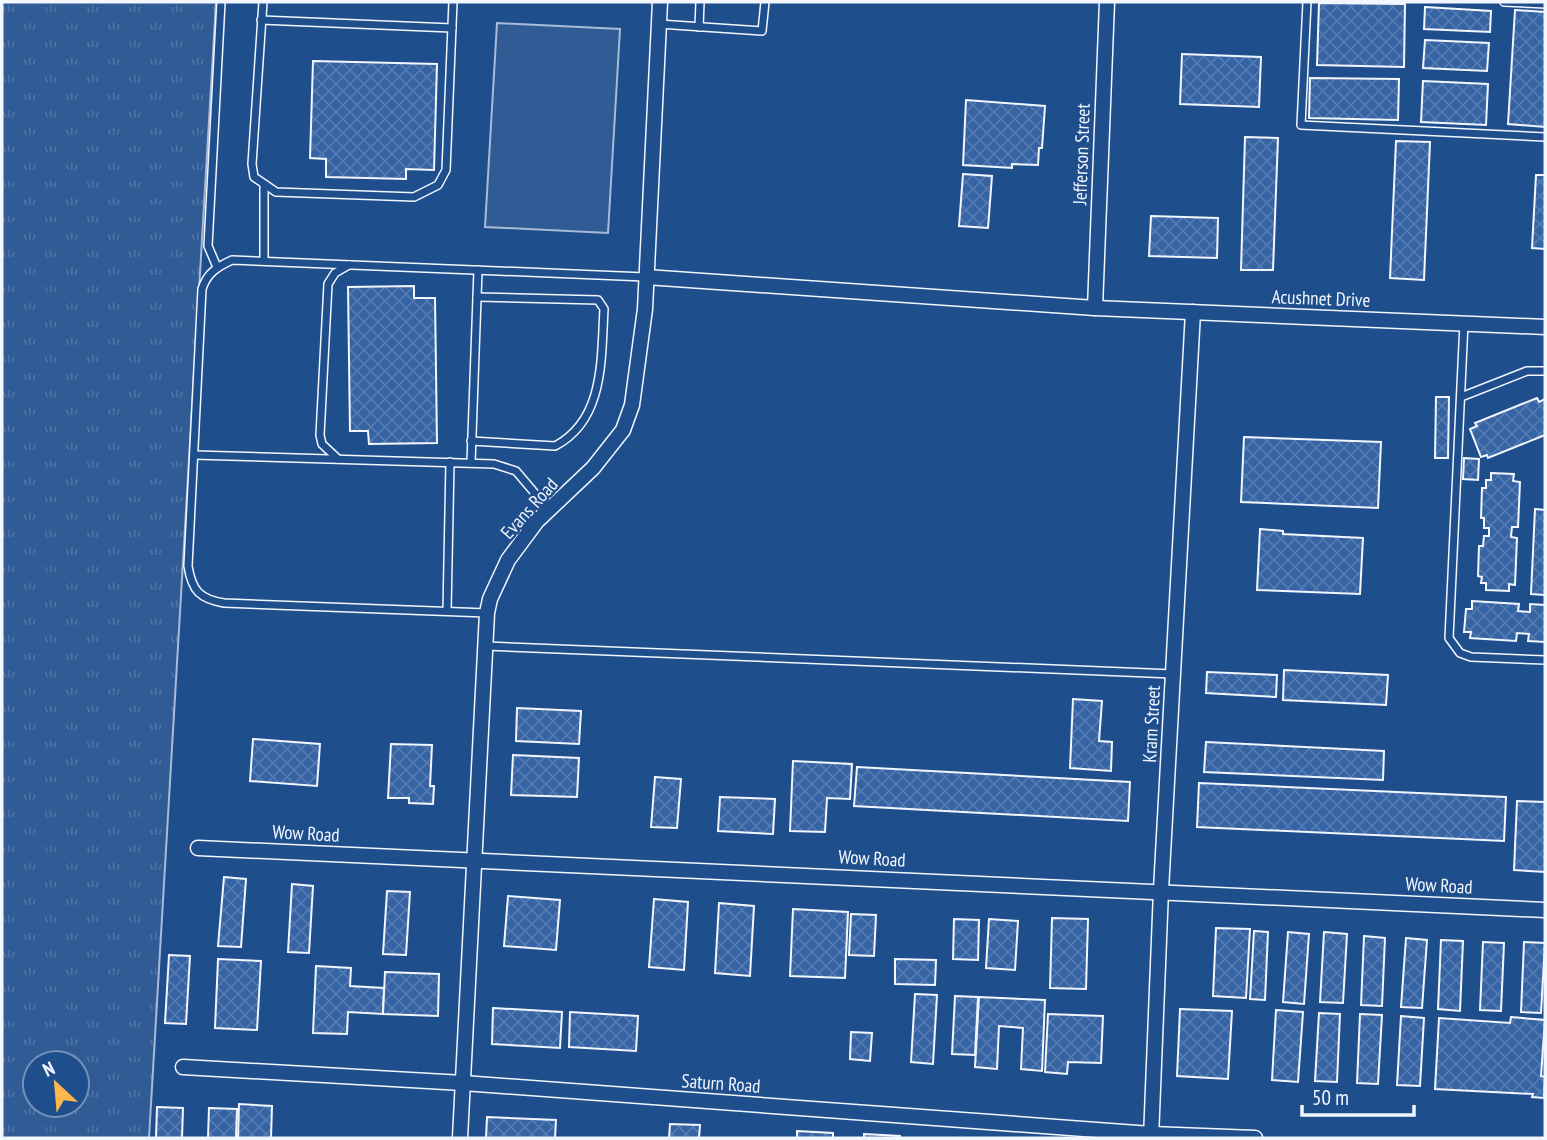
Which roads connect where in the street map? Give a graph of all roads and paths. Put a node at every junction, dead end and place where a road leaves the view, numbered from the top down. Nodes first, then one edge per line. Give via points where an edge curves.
1 (220, 2) edge
2 (263, 2) edge
3 (453, 2) edge
4 (660, 2) edge
5 (700, 2) edge
6 (765, 2) edge
7 (1107, 2) edge
8 (1307, 2) edge
9 (1504, 2) edge
10 (1545, 4) edge
11 (261, 20) junction
12 (659, 24) junction
13 (699, 27) junction
14 (452, 28) junction
15 (1545, 137) edge
16 (264, 187) junction
17 (264, 260) junction
18 (350, 264) junction
19 (217, 267) junction
20 (478, 270) junction
21 (646, 277) junction
22 (477, 297) junction
23 (1095, 308) junction
24 (1193, 312) junction
25 (1464, 322) junction
26 (1545, 327) edge
27 (1545, 371) edge
28 (1461, 397) junction
29 (471, 441) junction
30 (194, 455) junction
31 (338, 459) junction
32 (450, 461) junction
33 (471, 463) junction
34 (549, 510) junction
35 (447, 611) junction
36 (487, 612) junction
37 (485, 645) junction
38 (1545, 660) edge
39 (1173, 674) junction
40 (198, 848) dead end
41 (474, 860) junction
42 (1161, 890) junction
43 (1545, 910) edge
44 (183, 1067) dead end
45 (463, 1083) junction
46 (1151, 1136) edge
47 (460, 1138) edge
48 (1255, 1138) edge

1 - 19 lane via 208,246
2 - 11 lane
3 - 14 lane
4 - 12 street, Evans Road
5 - 13 lane
6 - 13 lane via 762,31
7 - 23 street, Jefferson Street
8 - 15 lane via 1301,125
9 - 10 lane
11 - 14 lane
11 - 16 lane via 253,164 254,177
12 - 13 lane
12 - 21 street, Evans Road
14 - 16 lane via 446,170 438,185 414,197 276,192
16 - 17 lane
17 - 18 lane
17 - 19 lane via 232,260
18 - 20 lane
18 - 31 lane via 328,284 320,435 322,444
19 - 30 lane via 202,289
20 - 21 lane
20 - 22 lane
21 - 23 street, Acushnet Drive
21 - 34 street, Evans Road via 632,405 624,430
22 - 29 lane
22 - 29 lane via 598,300 604,309 599,385 581,425 565,441 555,446
23 - 24 street, Acushnet Drive
24 - 25 street, Acushnet Drive
24 - 39 street, Kram Street
25 - 26 street, Acushnet Drive
25 - 28 lane
27 - 28 lane via 1527,371
28 - 38 lane via 1450,638 1460,653 1471,657
29 - 33 lane
30 - 31 lane
30 - 35 lane via 188,566 196,592 206,600
31 - 32 lane
32 - 33 lane
32 - 35 lane
33 - 34 lane via 516,471
34 - 36 street, Evans Road via 508,560
35 - 36 lane
36 - 37 street, Evans Road
37 - 39 lane
37 - 41 street, Evans Road
39 - 42 street, Kram Street
40 - 41 street, Wow Road
41 - 42 street, Wow Road
41 - 45 street, Evans Road
42 - 43 street, Wow Road
42 - 46 street, Kram Street
44 - 45 street, Saturn Road
45 - 46 street, Saturn Road
45 - 47 street, Evans Road
46 - 48 street, Saturn Road

